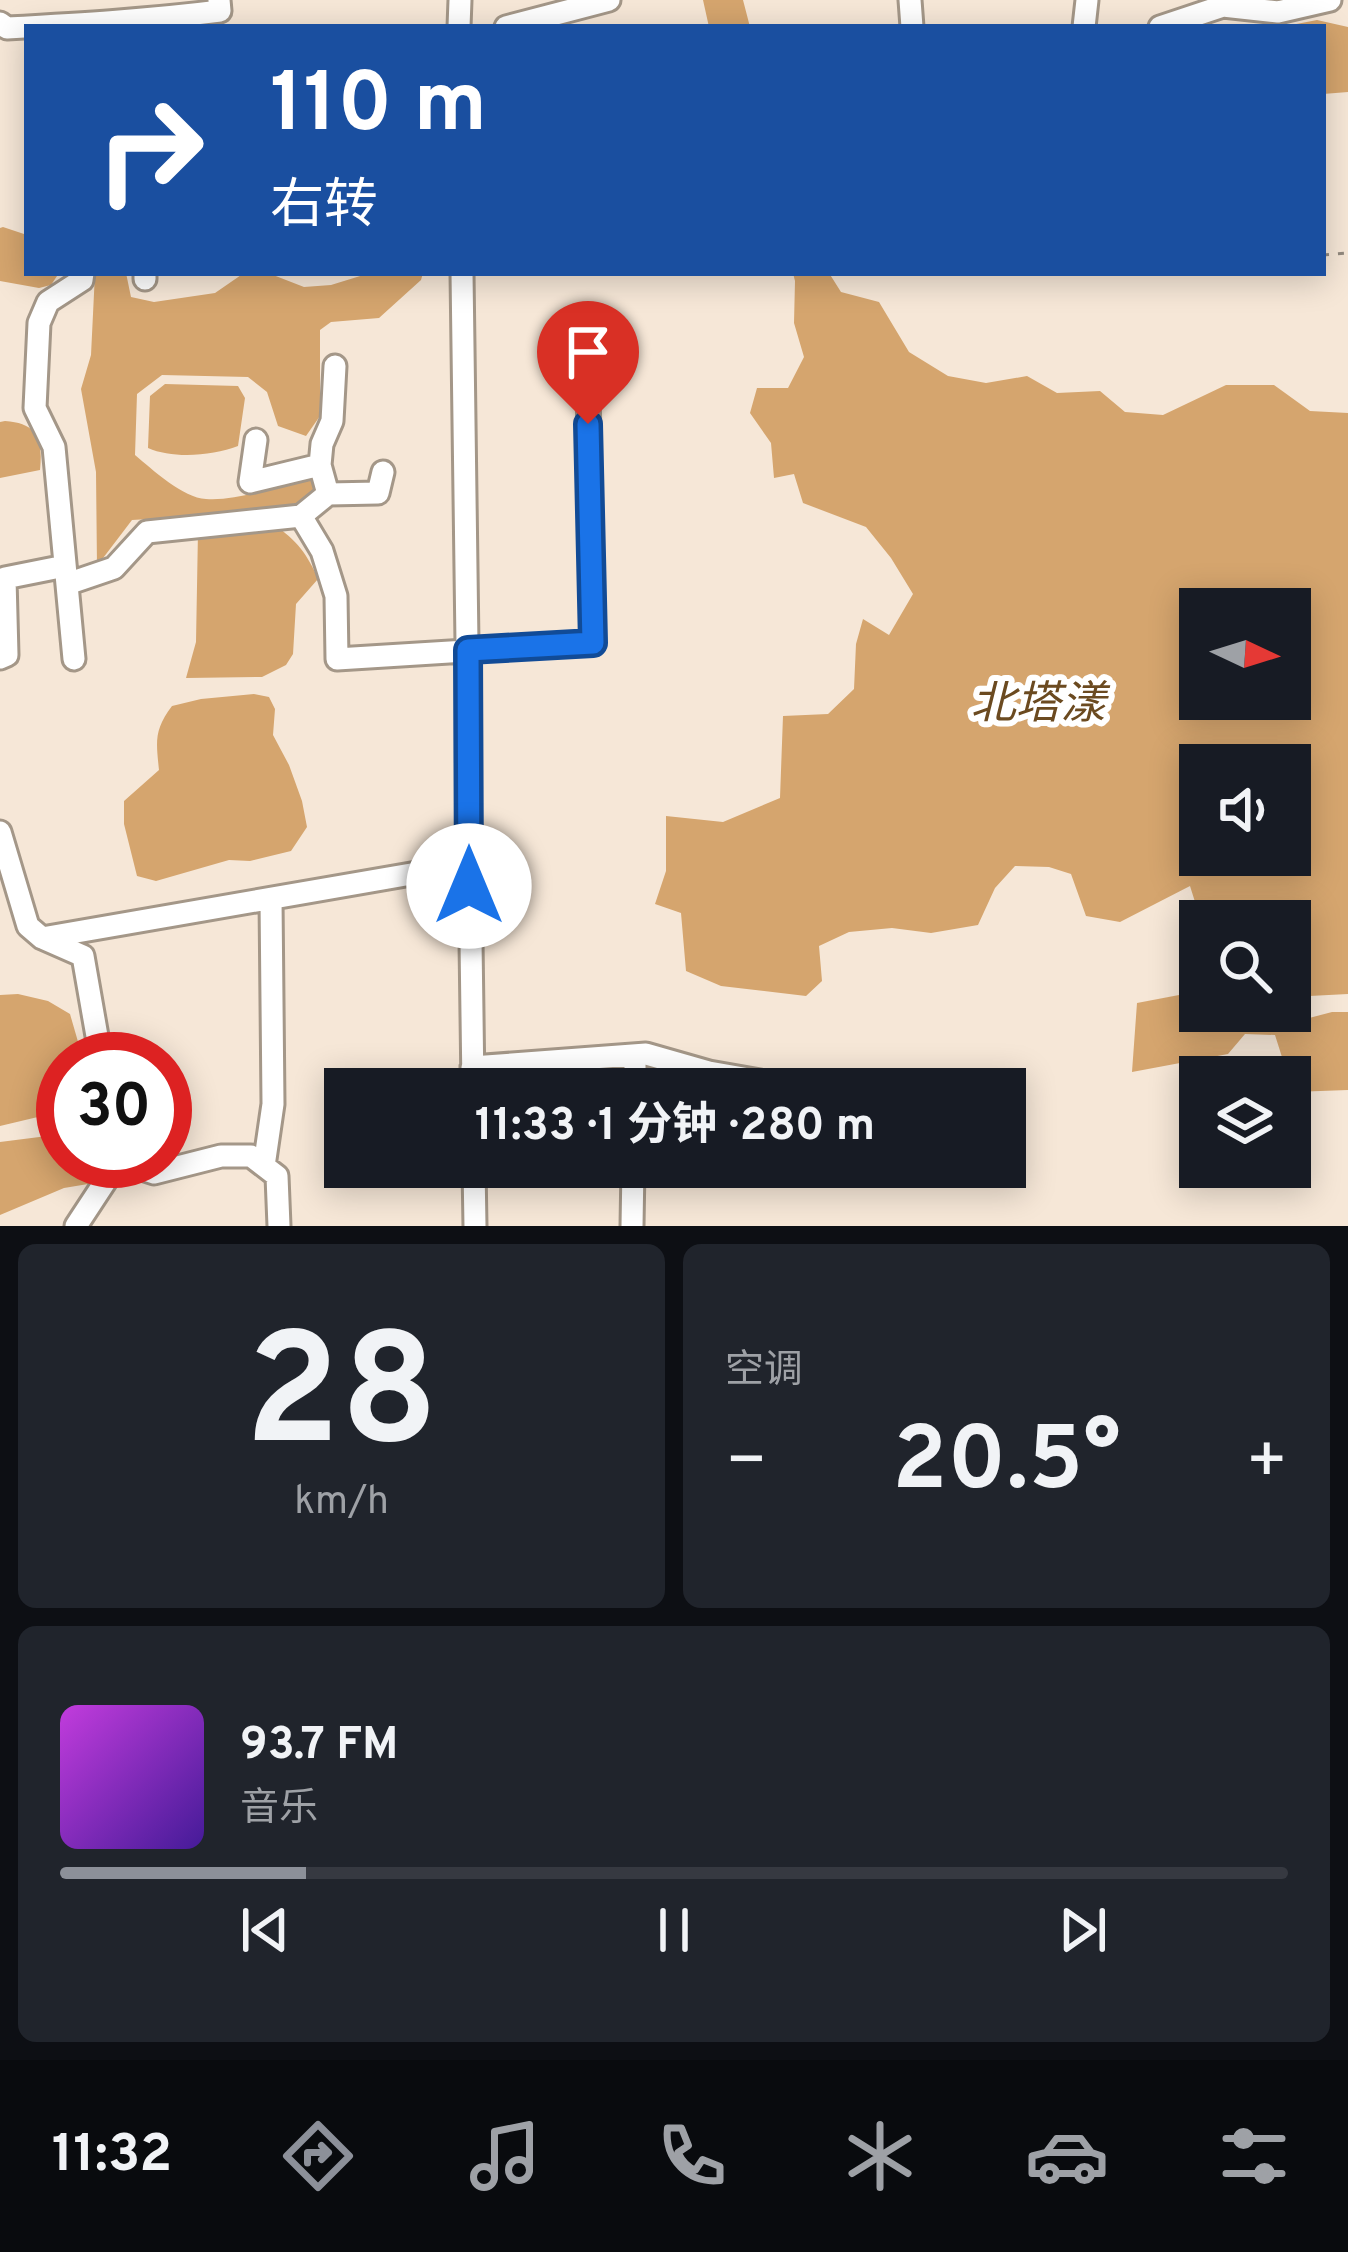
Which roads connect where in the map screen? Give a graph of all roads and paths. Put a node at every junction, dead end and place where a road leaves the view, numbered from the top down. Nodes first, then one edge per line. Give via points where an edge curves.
1 (609, 0) edge
2 (1330, 0) edge
3 (225, 13) edge
4 (1280, 14) edge
5 (136, 22) edge
6 (64, 24) edge
7 (517, 24) edge
8 (1169, 24) edge
9 (83, 276) edge
10 (462, 276) edge
11 (586, 337) dead end
12 (334, 366) dead end
13 (256, 440) dead end
14 (320, 465) junction
15 (382, 472) dead end
16 (328, 494) junction
17 (301, 516) junction
18 (66, 575) junction
19 (468, 650) junction
20 (0, 658) edge
21 (74, 659) dead end
22 (0, 832) edge
23 (469, 864) junction
24 (271, 899) junction
25 (42, 938) junction
26 (96, 1032) edge
27 (635, 1055) junction
28 (473, 1068) edge
29 (543, 1068) edge
30 (635, 1068) edge
31 (696, 1068) edge
32 (192, 1163) edge
33 (264, 1166) junction
34 (100, 1188) edge
35 (475, 1188) edge
36 (633, 1188) edge
37 (76, 1226) edge
38 (279, 1226) edge
39 (476, 1226) edge
40 (632, 1226) edge

1 - 7 street
2 - 4 street
3 - 5 street
4 - 8 street via 1223,5
5 - 6 street
9 - 18 street via 48,302 39,323 35,408 54,447
10 - 19 street
11 - 19 street via 593,643
12 - 14 street
13 - 14 street via 250,482
14 - 16 street
15 - 16 street via 378,493
16 - 17 street
17 - 18 street via 147,532 114,568
17 - 19 street via 336,596 337,658
18 - 20 street via 4,578 7,655
18 - 21 street
19 - 23 street
22 - 25 street via 28,926
23 - 24 street
23 - 28 street
24 - 25 street
24 - 33 street via 273,1104
25 - 26 street via 83,956
27 - 29 street
27 - 30 street
27 - 31 street
32 - 33 street via 251,1156
33 - 38 street via 277,1176
34 - 37 street
35 - 39 street
36 - 40 street

